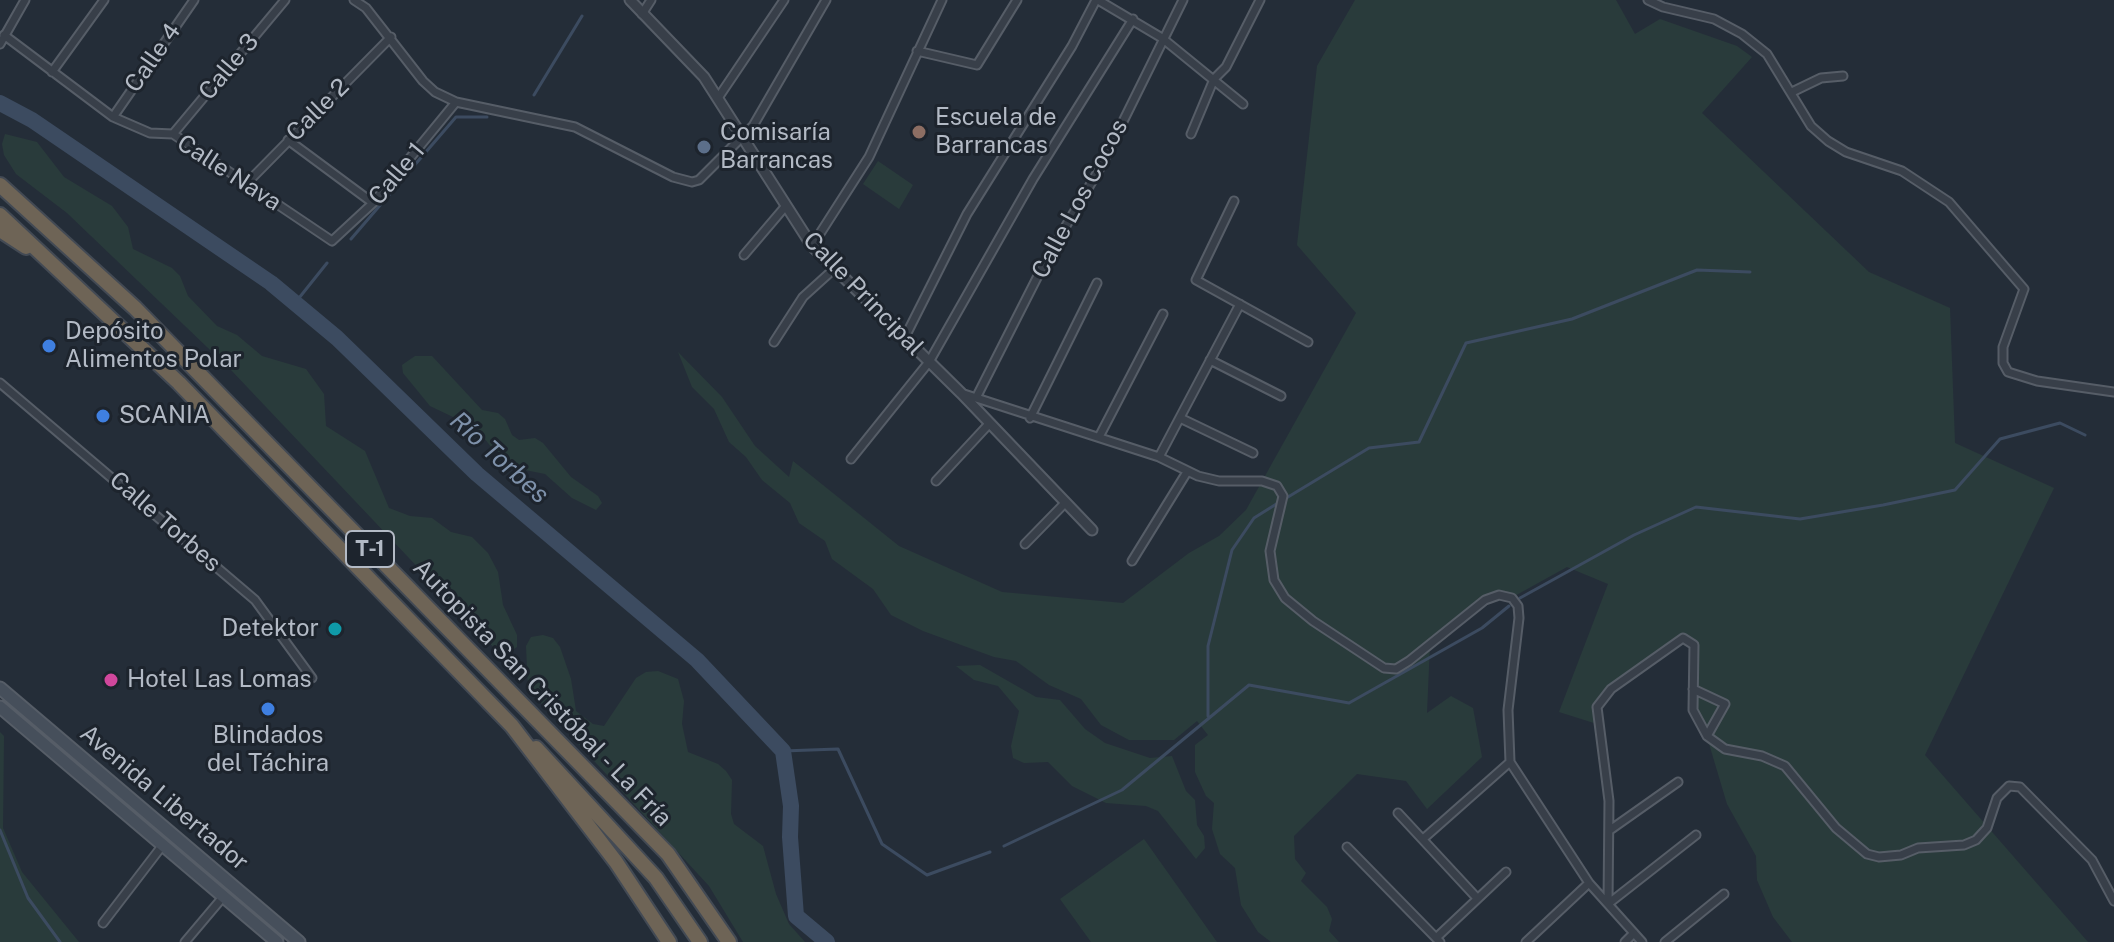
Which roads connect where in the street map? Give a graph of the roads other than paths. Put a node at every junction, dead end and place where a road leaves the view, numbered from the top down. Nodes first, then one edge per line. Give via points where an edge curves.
1 (25, 0) edge
2 (104, 0) edge
3 (194, 0) edge
4 (285, 0) edge
5 (354, 0) edge
6 (630, 0) edge
7 (651, 0) edge
8 (784, 0) edge
9 (826, 0) edge
10 (942, 0) edge
11 (1017, 0) edge
12 (1097, 0) edge
13 (1183, 0) edge
14 (1260, 0) edge
15 (1648, 0) edge
16 (642, 14) junction
17 (1133, 19) junction
18 (4, 35) junction
19 (391, 37) junction
20 (1162, 38) junction
21 (0, 44) edge
22 (917, 51) junction
23 (52, 72) junction
24 (1843, 76) dead end
25 (1214, 79) junction
26 (1792, 92) junction
27 (718, 98) junction
28 (456, 102) junction
29 (1243, 104) dead end
30 (113, 117) junction
31 (173, 134) junction
32 (1191, 134) dead end
33 (745, 137) junction
34 (288, 140) junction
35 (246, 184) junction
36 (0, 185) edge
37 (1234, 201) dead end
38 (373, 203) junction
39 (784, 208) junction
40 (0, 215) edge
41 (0, 230) edge
42 (332, 241) joint
43 (812, 246) junction
44 (744, 255) dead end
45 (835, 268) junction
46 (62, 270) junction
47 (1097, 283) dead end
48 (1240, 304) junction
49 (1163, 314) dead end
50 (905, 337) junction
51 (774, 342) dead end
52 (1308, 342) dead end
53 (1210, 360) junction
54 (929, 362) junction
55 (0, 383) edge
56 (2114, 392) edge
57 (961, 393) junction
58 (1281, 396) dead end
59 (976, 398) junction
60 (1030, 418) junction
61 (1180, 418) junction
62 (988, 425) junction
63 (1099, 437) junction
64 (1253, 453) dead end
65 (1159, 457) junction
66 (851, 459) dead end
67 (1187, 472) junction
68 (936, 481) dead end
69 (1064, 504) junction
70 (1092, 530) dead end
71 (1025, 544) dead end
72 (1132, 561) dead end
73 (312, 678) dead end
74 (0, 688) edge
75 (1693, 689) junction
76 (0, 707) edge
77 (512, 726) junction
78 (1707, 736) junction
79 (1510, 762) junction
80 (1678, 782) dead end
81 (1398, 813) dead end
82 (1610, 830) junction
83 (1696, 835) dead end
84 (1423, 839) junction
85 (162, 846) junction
86 (1347, 847) dead end
87 (1506, 872) dead end
88 (1589, 883) junction
89 (1724, 894) dead end
90 (223, 897) junction
91 (1476, 897) junction
92 (2114, 901) edge
93 (1608, 904) junction
94 (103, 923) dead end
95 (1634, 933) junction
96 (1438, 940) edge
97 (185, 942) edge
98 (277, 942) edge
99 (299, 942) edge
100 (669, 942) edge
101 (700, 942) edge
102 (729, 942) edge
103 (1526, 942) edge
104 (1625, 942) edge
105 (1642, 942) edge
106 (1665, 942) edge

1 - 18 street
2 - 23 street
3 - 30 street, Calle 4
4 - 31 street, Calle 3
5 - 19 street
6 - 16 street, Calle Principal
7 - 16 street
8 - 27 street
9 - 33 street
10 - 22 street
11 - 22 street via 977,65
12 - 17 street
12 - 50 street via 967,214
13 - 20 street, Calle Los Cocos
14 - 25 street via 1226,67
15 - 26 street via 1714,19 1742,34 1767,54
16 - 27 street, Calle Principal via 683,53
17 - 20 street
17 - 54 street via 1033,179
18 - 21 street
18 - 23 street, Calle Nava
19 - 28 street via 423,81
19 - 34 street, Calle 2
20 - 25 street
20 - 59 street, Calle Los Cocos via 1100,168
22 - 43 street via 869,157
23 - 30 street, Calle Nava
24 - 26 street via 1821,78
25 - 29 street
25 - 32 street
26 - 56 street via 1811,126 1828,141 1933,189 2014,273 2024,289 2003,347 2008,372
27 - 33 street, Calle Principal
28 - 33 street via 575,127 684,182 699,180
28 - 38 street, Calle 1
30 - 31 street, Calle Nava via 150,133
31 - 35 street, Calle Nava
33 - 39 street, Calle Principal
34 - 35 street, Calle 2
34 - 38 street
35 - 42 street, Calle Nava
36 - 102 highway, Autopista San Cristóbal - La Fría / T-1 via 135,308 668,854
37 - 48 street via 1195,277
38 - 42 street, Calle 1
39 - 43 street, Calle Principal
39 - 44 street
40 - 46 highway, Autopista San Cristóbal - La Fría / T-1
41 - 46 highway
43 - 45 street, Calle Principal
45 - 50 street, Calle Principal
45 - 51 street via 803,297
46 - 77 highway, Autopista San Cristóbal - La Fría / T-1
47 - 60 street
48 - 52 street
48 - 53 street
49 - 63 street
50 - 54 street, Calle Principal
53 - 58 street
53 - 61 street
54 - 57 street, Calle Principal
54 - 66 street
55 - 73 street, Calle Torbes via 255,600
57 - 59 street
57 - 62 street, Calle Principal
59 - 60 street
60 - 63 street
61 - 64 street
61 - 65 street
62 - 68 street
62 - 69 street, Calle Principal
63 - 65 street
65 - 67 street
67 - 72 street
67 - 79 street via 1277,486 1283,496 1270,551 1274,580 1304,614 1384,668 1396,669 1409,661 1485,600 1512,598 1519,618 1508,710
69 - 70 street, Calle Principal
69 - 71 street
74 - 99 main road, Avenida Libertador
75 - 78 street via 1693,710
75 - 78 street via 1725,704
75 - 82 street via 1694,645 1683,638 1611,689 1597,707
76 - 85 main road, Avenida Libertador
77 - 100 highway, Autopista San Cristóbal - La Fría / T-1 via 616,862
77 - 101 highway via 559,769 656,878
78 - 92 street via 1725,749 1785,766 1836,828 1867,854 1879,857 1976,840 1987,828 1997,798 2009,786 2020,787 2092,860
79 - 84 street
79 - 88 street
80 - 82 street
81 - 84 street
82 - 93 street
83 - 93 street
84 - 91 street
85 - 90 main road, Avenida Libertador
85 - 94 street
86 - 96 street
87 - 91 street
88 - 93 street
88 - 103 street
89 - 106 street
90 - 97 street
90 - 98 main road, Avenida Libertador
91 - 96 street
93 - 95 street
95 - 104 street
95 - 105 street

